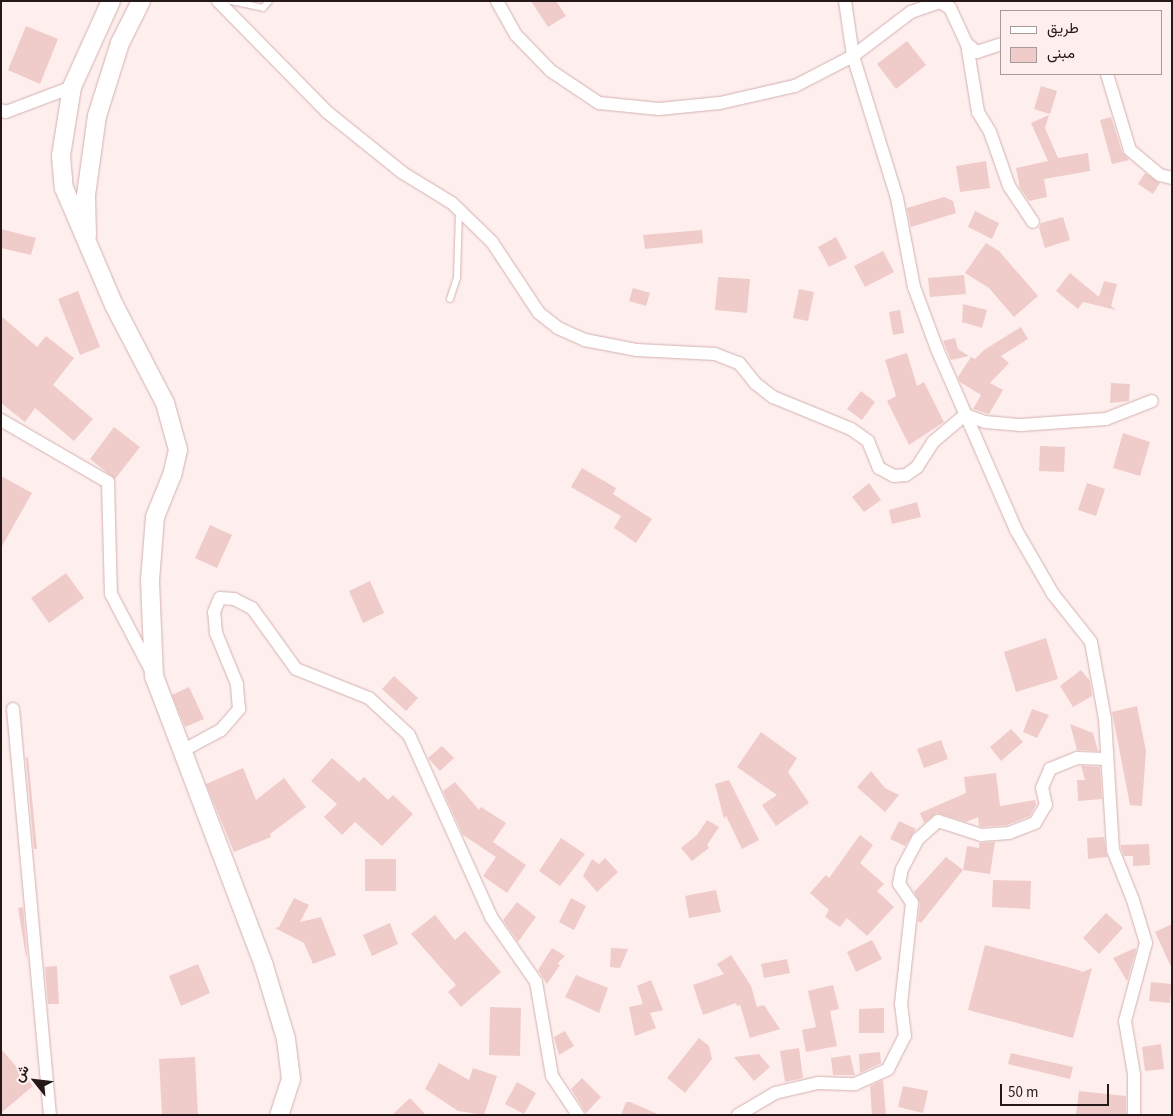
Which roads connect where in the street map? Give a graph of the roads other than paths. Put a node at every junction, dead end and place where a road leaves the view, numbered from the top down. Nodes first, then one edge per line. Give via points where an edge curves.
1 (111, 1) edge
2 (141, 1) edge
3 (218, 1) edge
4 (231, 1) edge
5 (269, 1) edge
6 (497, 1) edge
7 (845, 1) edge
8 (967, 44) junction
9 (1000, 45) edge
10 (853, 56) junction
11 (1108, 75) edge
12 (72, 87) junction
13 (1, 110) edge
14 (1172, 178) edge
15 (459, 210) junction
16 (1033, 222) dead end
17 (87, 236) junction
18 (450, 299) dead end
19 (1152, 401) dead end
20 (965, 415) junction
21 (1, 420) edge
22 (154, 676) junction
23 (13, 709) dead end
24 (182, 751) junction
25 (1106, 760) junction
26 (50, 1115) edge
27 (279, 1115) edge
28 (578, 1115) edge
29 (738, 1115) edge
30 (1134, 1115) edge

1 - 12 street
2 - 17 street via 120,43 97,116 86,195
3 - 15 street via 327,112 403,173
4 - 5 lane via 263,8
6 - 10 street via 516,35 551,70 599,103 659,109 720,103 795,86
7 - 10 street
8 - 9 street via 977,52
8 - 10 street via 950,8 940,2 911,12
8 - 16 street via 978,112 990,132 1009,186
10 - 20 street via 897,198 914,287
11 - 14 street via 1130,150 1160,174
12 - 13 street via 6,112
12 - 17 street via 61,156 64,188 71,210
15 - 18 lane via 457,278
15 - 20 street via 492,242 539,314 558,328 585,340 637,350 715,354 739,362 755,383 773,397 852,428 868,442 880,468 894,476 906,474 917,467 933,442
17 - 22 street via 114,305 165,403 178,450 172,476 155,517 150,581
19 - 20 street via 1106,419 1021,424 985,422
20 - 25 street via 1016,530 1053,594 1091,642 1105,719
21 - 22 street via 108,482 111,594
22 - 24 street
23 - 26 street
24 - 27 street via 264,966 286,1038 291,1079
24 - 28 street via 222,730 239,709 236,684 216,633 214,612 220,598 234,598 252,608 296,669 369,698 409,735 491,917 536,982 552,1076
25 - 29 street via 1078,758 1050,769 1042,788 1046,805 1036,823 1008,833 981,835 938,821 918,839 902,869 899,884 912,903 912,933 901,1004 905,1036 888,1069 855,1084 818,1083 775,1093
25 - 30 street via 1113,850 1134,900 1146,943 1125,1021 1134,1074

